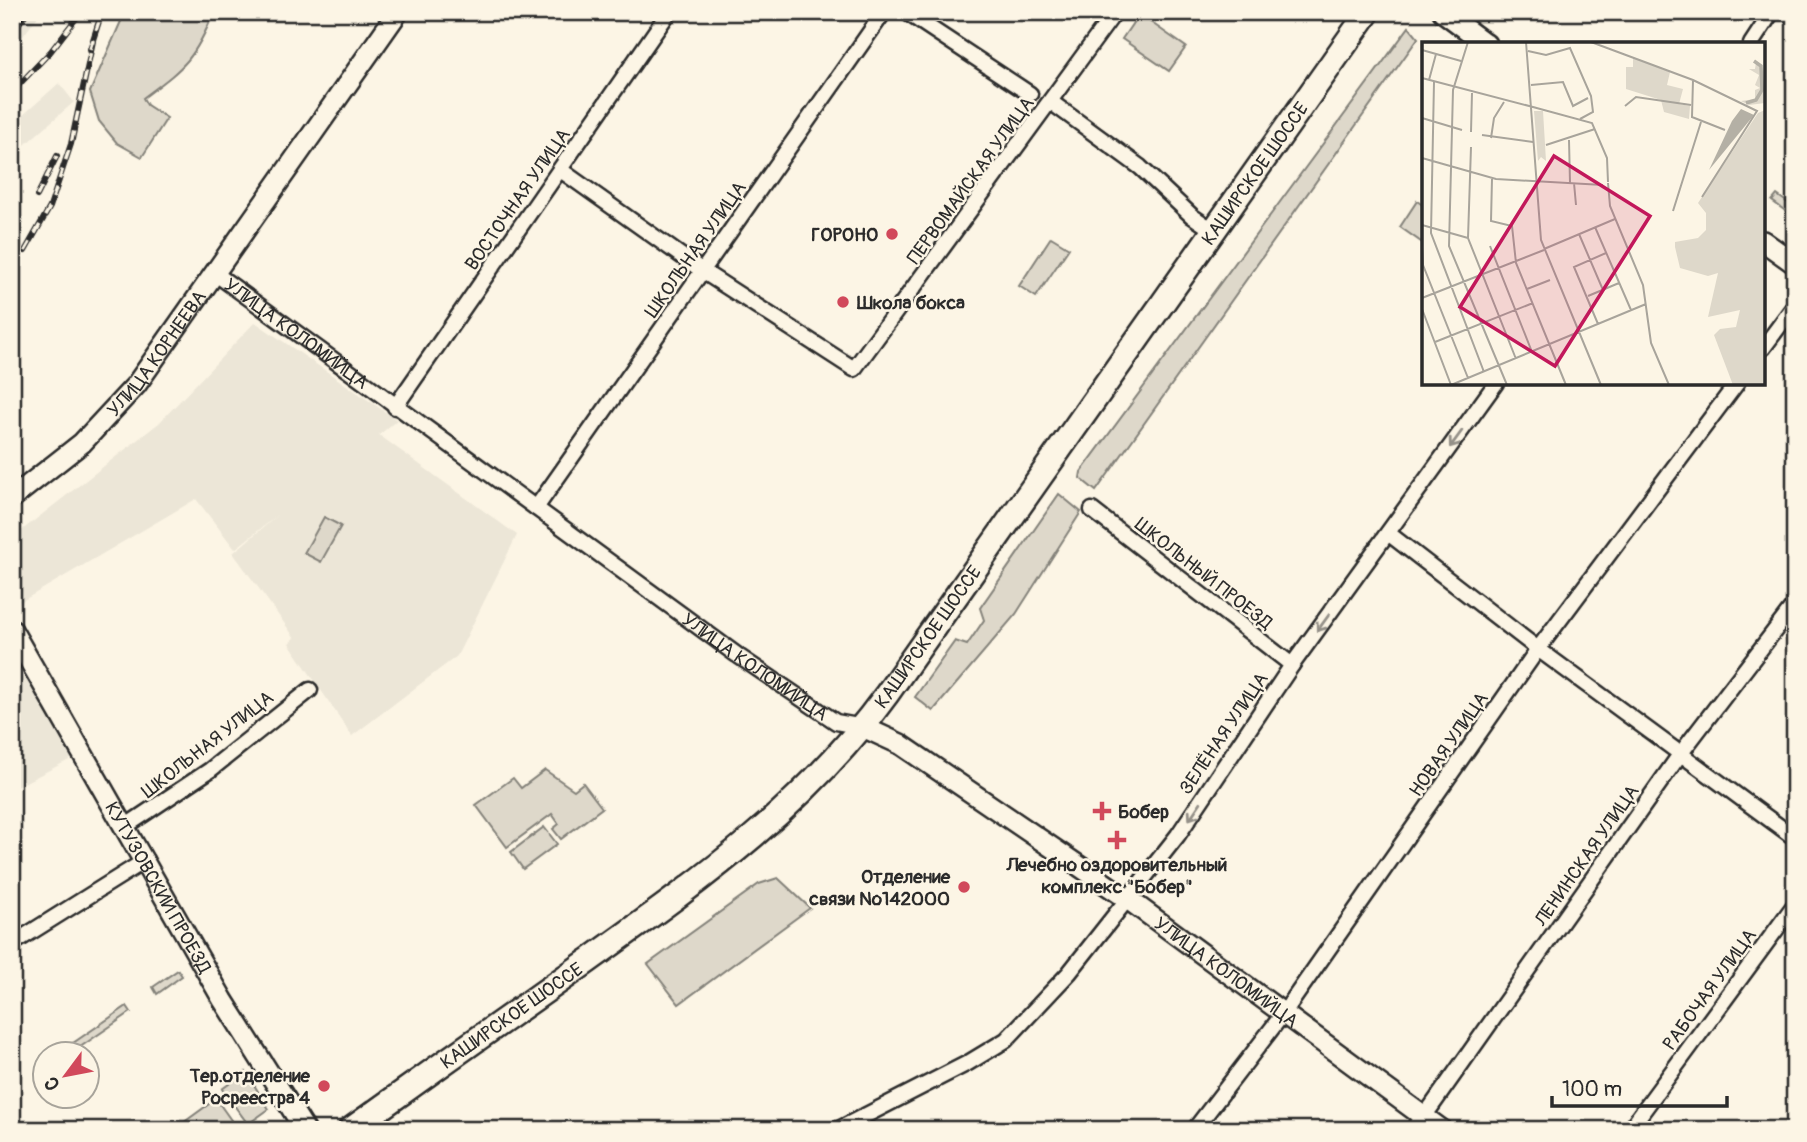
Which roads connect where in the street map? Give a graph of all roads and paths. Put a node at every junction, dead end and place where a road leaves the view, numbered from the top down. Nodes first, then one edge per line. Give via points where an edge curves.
1 (398, 12) edge
2 (669, 12) edge
3 (884, 12) edge
4 (906, 12) edge
5 (1115, 12) edge
6 (1368, 12) edge
7 (1386, 12) edge
8 (1443, 12) edge
9 (1772, 12) edge
10 (1483, 42) edge
11 (1752, 42) edge
12 (1030, 94) dead end
13 (1051, 102) junction
14 (562, 171) junction
15 (1214, 231) junction
16 (1765, 242) edge
17 (1795, 264) edge
18 (704, 271) junction
19 (216, 274) junction
20 (1795, 305) edge
21 (1765, 345) edge
22 (1495, 385) edge
23 (1736, 385) edge
24 (395, 407) junction
25 (12, 498) edge
26 (536, 508) junction
27 (1092, 510) dead end
28 (1388, 533) junction
29 (1795, 604) edge
30 (14, 637) edge
31 (1538, 649) junction
32 (1292, 666) junction
33 (310, 690) dead end
34 (870, 729) junction
35 (1681, 753) junction
36 (126, 827) junction
37 (1795, 838) edge
38 (146, 860) junction
39 (1129, 900) junction
40 (1795, 904) edge
41 (12, 944) edge
42 (1283, 1014) junction
43 (1418, 1123) edge
44 (306, 1130) edge
45 (350, 1130) edge
46 (375, 1130) edge
47 (837, 1130) edge
48 (1194, 1130) edge
49 (1442, 1130) edge
50 (1629, 1130) edge

1 - 19 street, УЛИЦА КОРНЕЕВА
2 - 14 street, ВОСТОЧНАЯ УЛИЦА
3 - 18 street, ШКОЛЬНАЯ УЛИЦА
4 - 12 street
5 - 13 street, ПЕРВОМАЙСКАЯ УЛИЦА
6 - 15 main road, КАШИРСКОЕ ШОССЕ
7 - 34 main road, КАШИРСКОЕ ШОССЕ
8 - 10 street
9 - 11 street
13 - 15 street via 1140,167
13 - 18 street, ПЕРВОМАЙСКАЯ УЛИЦА via 854,369
14 - 18 street
14 - 24 street, ВОСТОЧНАЯ УЛИЦА
15 - 34 main road, КАШИРСКОЕ ШОССЕ
16 - 17 street
18 - 26 street, ШКОЛЬНАЯ УЛИЦА
19 - 24 street, УЛИЦА КОЛОМИЙЦА
19 - 25 street, УЛИЦА КОРНЕЕВА via 123,401 82,443
20 - 21 street
22 -> 28 street, ЗЕЛЁНАЯ УЛИЦА
23 - 31 street, НОВАЯ УЛИЦА
24 - 26 street, УЛИЦА КОЛОМИЙЦА
26 - 34 street, УЛИЦА КОЛОМИЙЦА via 836,723
27 - 32 street, ШКОЛЬНЫЙ ПРОЕЗД
28 - 31 street
28 -> 32 street, ЗЕЛЁНАЯ УЛИЦА
29 - 35 street, ЛЕНИНСКАЯ УЛИЦА
30 - 36 street, КУТУЗОВСКИЙ ПРОЕЗД
31 - 35 street
31 - 42 street, НОВАЯ УЛИЦА
32 -> 39 street, ЗЕЛЁНАЯ УЛИЦА
33 - 36 street, ШКОЛЬНАЯ УЛИЦА via 210,770
34 - 39 street, УЛИЦА КОЛОМИЙЦА via 900,744
34 - 45 main road, КАШИРСКОЕ ШОССЕ via 730,857
34 - 46 main road, КАШИРСКОЕ ШОССЕ via 813,802 762,849
35 - 37 street
35 - 43 street, ЛЕНИНСКАЯ УЛИЦА
36 - 38 street, КУТУЗОВСКИЙ ПРОЕЗД
38 - 41 street
38 - 44 street, КУТУЗОВСКИЙ ПРОЕЗД via 223,1000
39 - 42 street, УЛИЦА КОЛОМИЙЦА
39 - 47 street, ЗЕЛЁНАЯ УЛИЦА via 1006,1040
40 - 50 street, РАБОЧАЯ УЛИЦА
42 - 43 street, УЛИЦА КОЛОМИЙЦА
42 - 48 street, НОВАЯ УЛИЦА
43 - 49 street, УЛИЦА КОЛОМИЙЦА

